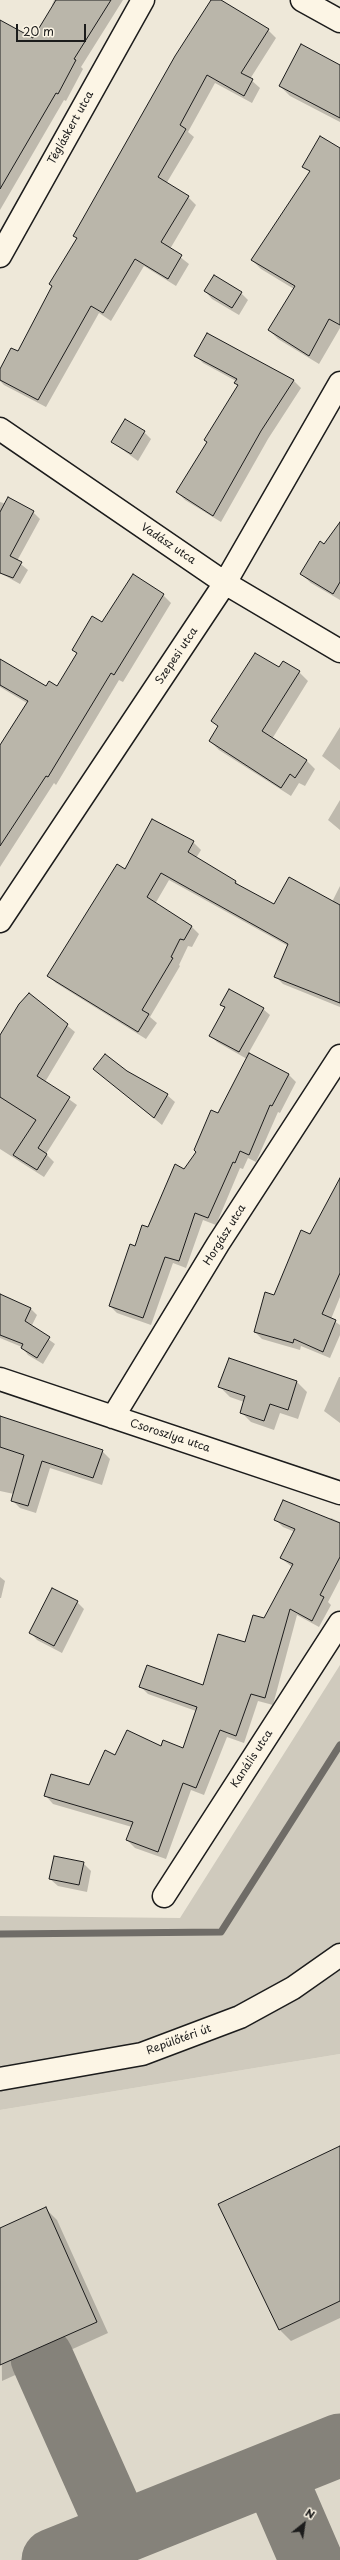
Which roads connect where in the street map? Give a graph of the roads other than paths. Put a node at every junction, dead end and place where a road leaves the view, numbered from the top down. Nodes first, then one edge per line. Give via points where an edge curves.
1 (142, 0) edge
2 (302, 0) edge
3 (340, 21) edge
4 (0, 256) edge
5 (340, 383) edge
6 (0, 429) edge
7 (225, 583) junction
8 (340, 651) edge
9 (0, 921) edge
10 (340, 1056) edge
11 (0, 1379) edge
12 (113, 1417) junction
13 (340, 1493) edge
14 (340, 1623) edge
15 (164, 1896) dead end
16 (340, 1955) edge
17 (0, 2079) edge

1 - 4 street, Tégláskert utca
2 - 3 street
5 - 7 street, Szepesi utca
6 - 7 street, Vadász utca
7 - 8 street, Vadász utca
7 - 9 street, Szepesi utca
10 - 12 street, Horgász utca via 218,1244
11 - 12 street, Csoroszlya utca
12 - 13 street, Csoroszlya utca
14 - 15 street, Kanális utca
16 - 17 street, Repülőtéri út via 293,1988 240,2018 150,2051

